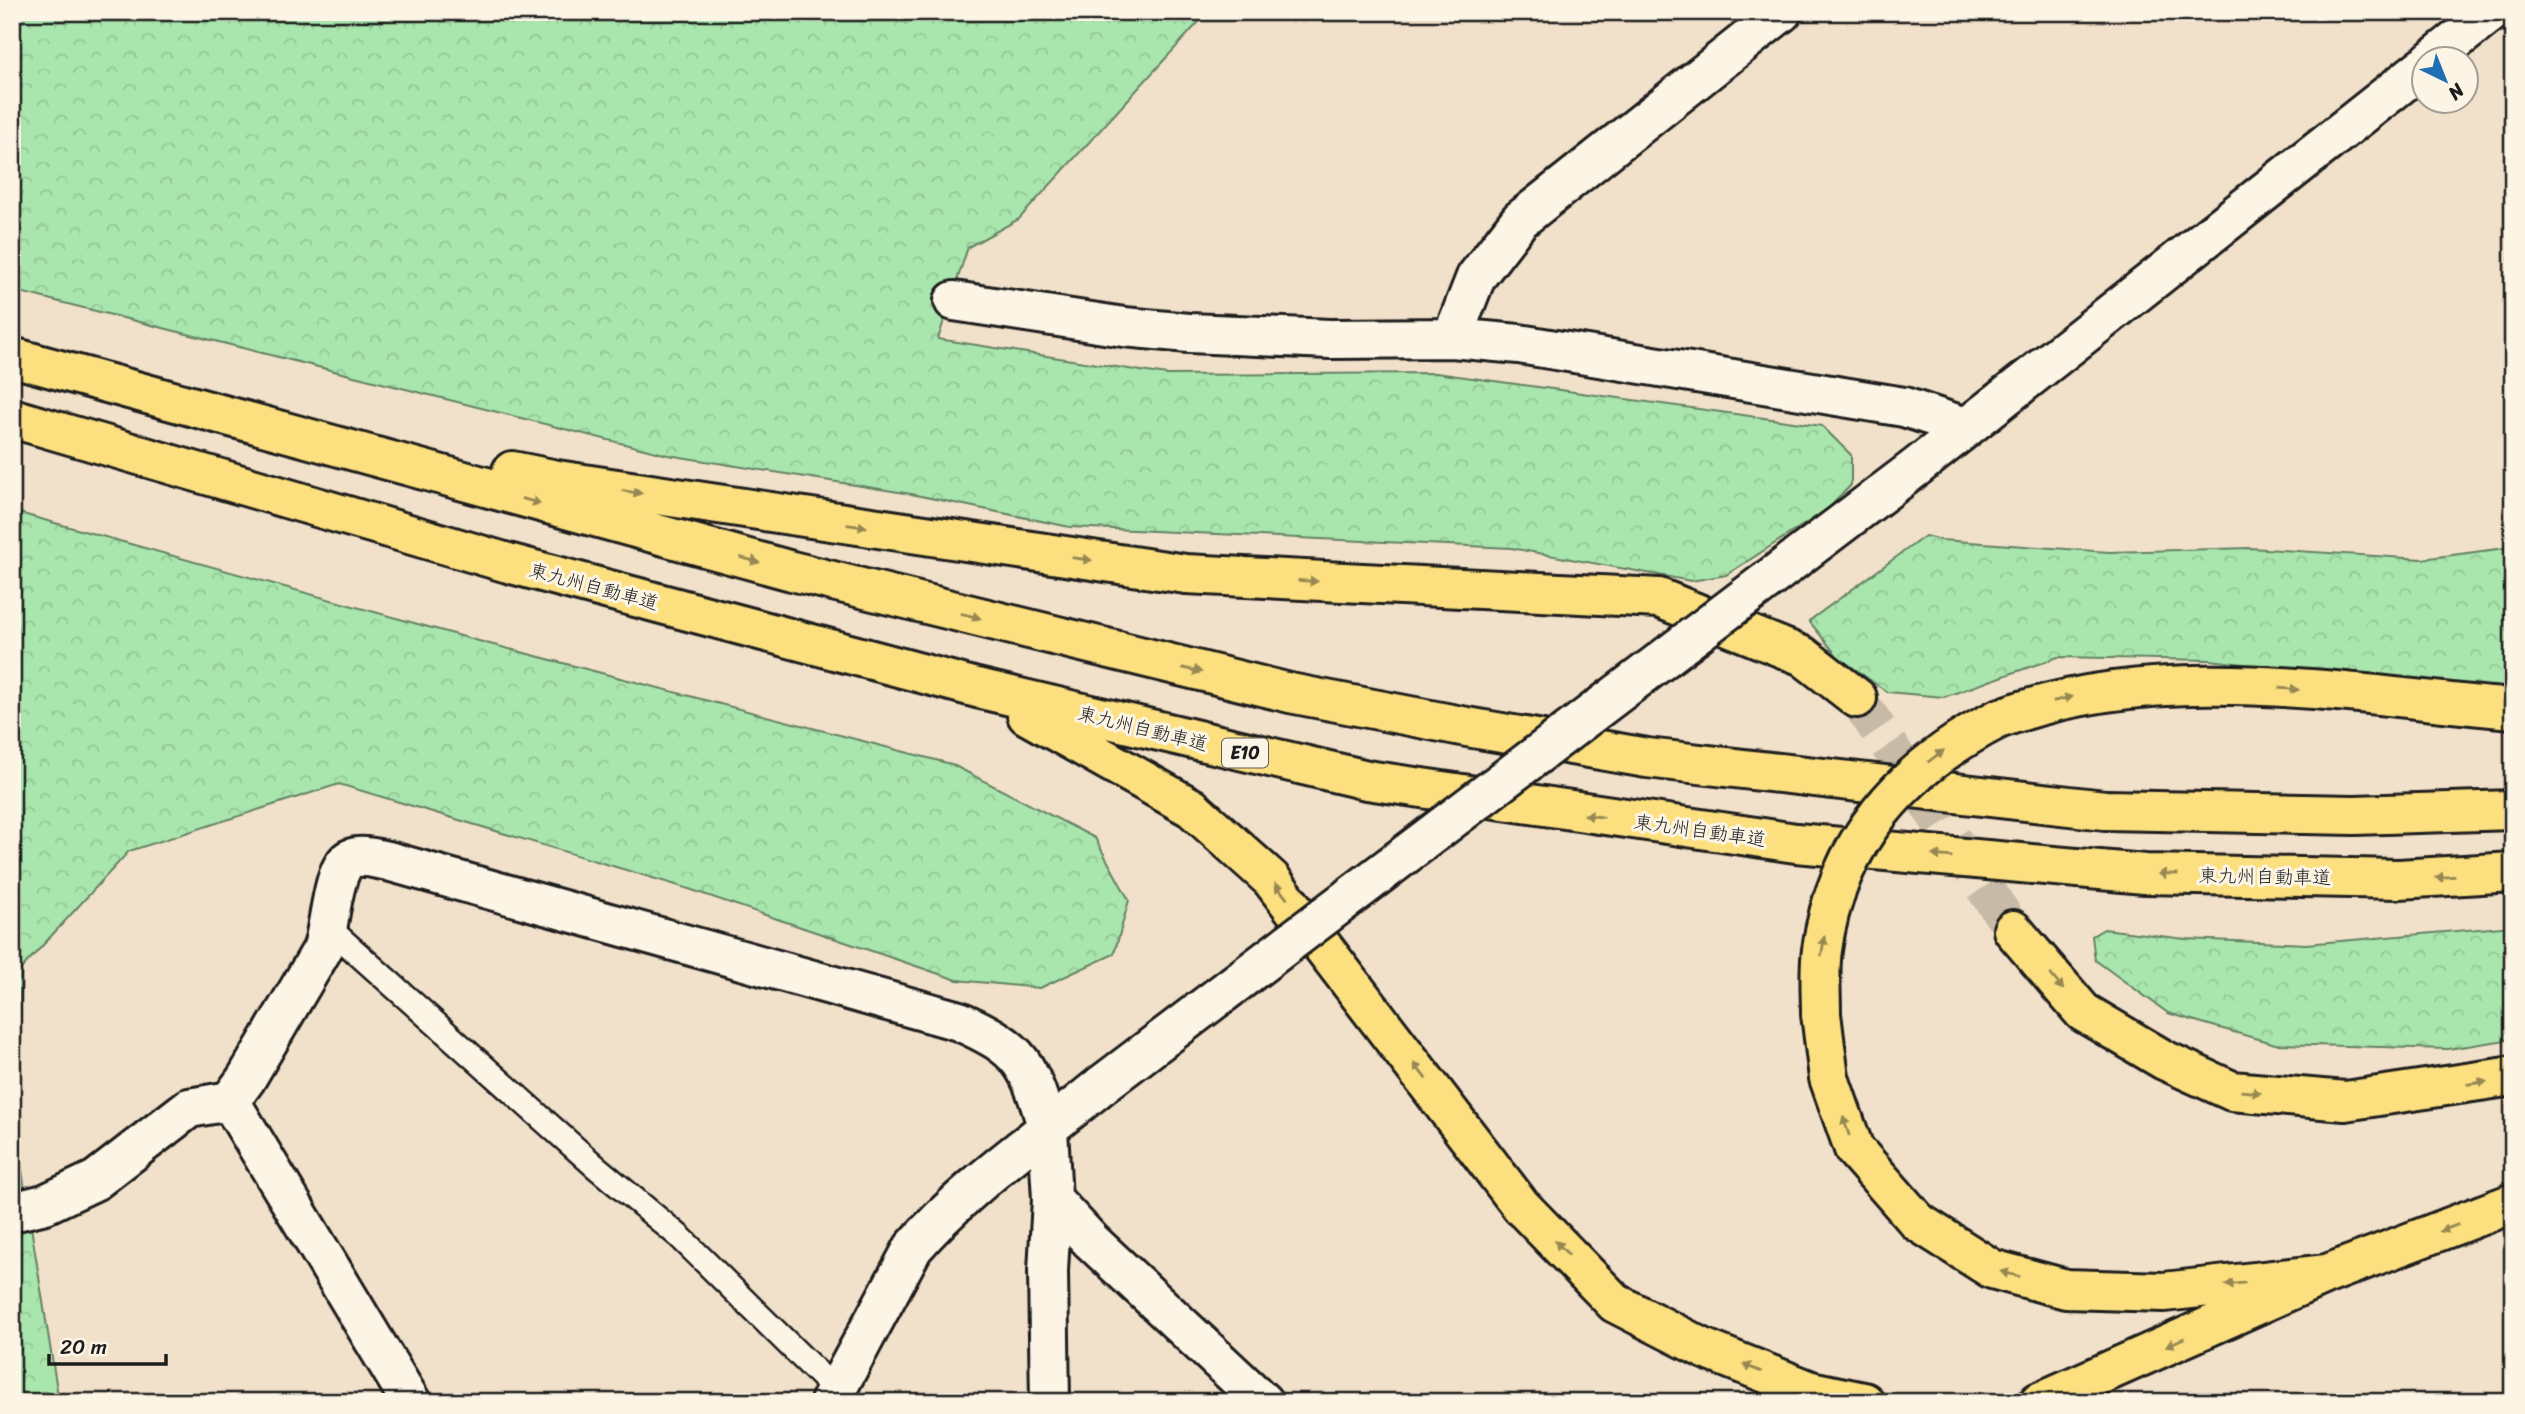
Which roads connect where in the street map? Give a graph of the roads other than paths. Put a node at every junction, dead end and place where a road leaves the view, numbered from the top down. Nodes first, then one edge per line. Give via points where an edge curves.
1 (1782, 12) edge
2 (2492, 12) edge
3 (2449, 46) edge
4 (2410, 77) edge
5 (954, 301) dead end
6 (1452, 338) junction
7 (26, 361) edge
8 (109, 386) junction
9 (12, 418) edge
10 (1966, 427) junction
11 (977, 688) junction
12 (1857, 698) tunnel mouth
13 (2513, 709) edge
14 (2513, 810) edge
15 (2513, 872) edge
16 (330, 929) junction
17 (2013, 930) tunnel mouth
18 (2513, 1076) edge
19 (229, 1101) junction
20 (1048, 1130) junction
21 (1052, 1199) junction
22 (2513, 1203) edge
23 (12, 1212) edge
24 (2327, 1275) junction
25 (833, 1396) edge
26 (411, 1402) edge
27 (1050, 1402) edge
28 (1263, 1402) edge
29 (1864, 1402) edge
30 (2039, 1402) edge

1 - 6 street via 1520,219 1476,276
2 - 3 street
4 - 10 street
5 - 6 street via 1189,333
6 - 10 street via 1518,344 1904,407
7 - 8 highway
8 -> 12 highway via 558,480 1186,574 1659,598 1803,656
8 -> 14 highway via 845,585 1290,693 1479,729 1674,761 2105,810 2354,815
9 - 11 highway, 東九州自動車道 / E10 via 508,563
10 - 20 street, bridge
15 -> 11 highway, 東九州自動車道 / E10 via 2399,880 2145,874 1796,843 1367,780
29 -> 11 highway via 1799,1387 1705,1349 1615,1303 1521,1206 1271,879 1192,808
24 -> 13 highway, bridge via 2164,1292 2066,1289 1992,1269 1918,1222 1854,1149 1829,1077 1821,1014 1822,951 1837,886 1867,825 1917,771 1951,745 2035,705 2085,694 2247,685
16 - 19 street via 322,950
16 - 20 street via 342,866 349,860 369,858 919,1009 984,1031 1013,1051 1036,1088
16 - 25 lane via 594,1166 649,1209
17 -> 18 highway via 2083,1012 2164,1060 2232,1091 2345,1101
19 - 23 street via 189,1108 96,1180 45,1204
19 - 26 street
20 - 21 street
20 - 25 street via 940,1218 913,1248
21 - 27 street
21 - 28 street via 1076,1227
22 -> 24 highway
24 -> 30 highway

